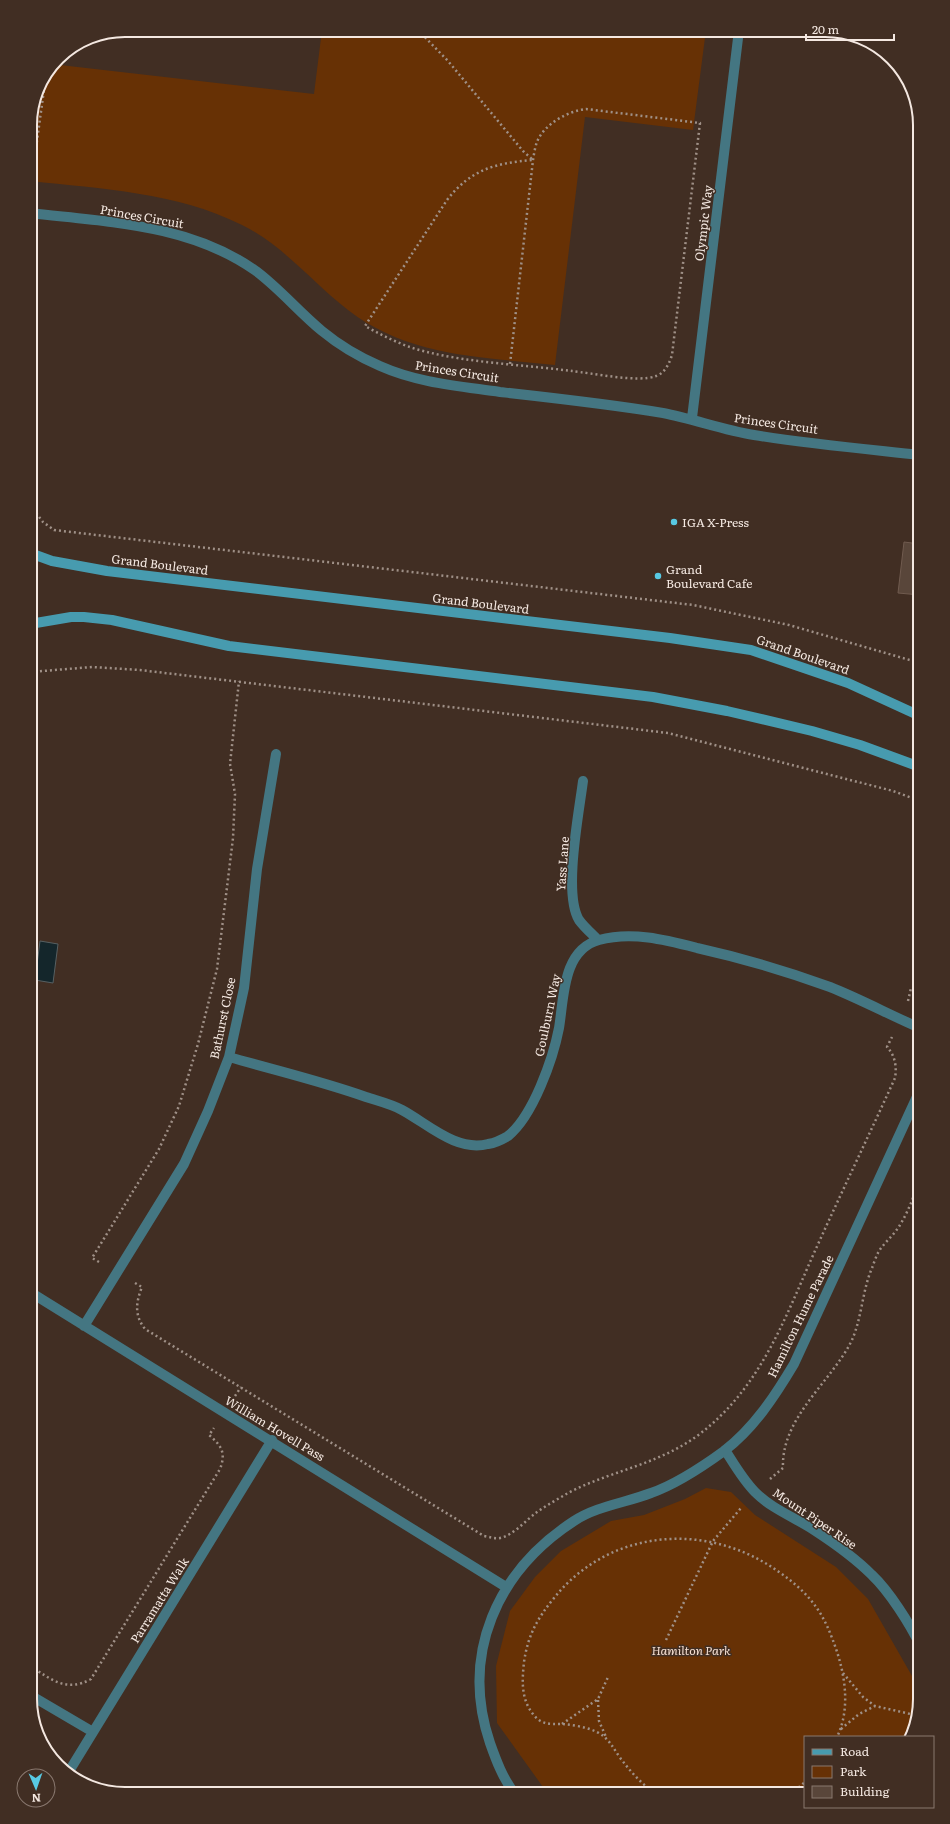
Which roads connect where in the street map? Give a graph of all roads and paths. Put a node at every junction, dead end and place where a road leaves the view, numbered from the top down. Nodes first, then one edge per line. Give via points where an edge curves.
1 (425, 37) edge
2 (738, 37) edge
3 (44, 92) edge
4 (37, 141) edge
5 (533, 160) junction
6 (37, 215) edge
7 (510, 364) junction
8 (692, 418) junction
9 (913, 454) edge
10 (37, 514) edge
11 (37, 556) edge
12 (37, 623) edge
13 (913, 661) edge
14 (37, 671) edge
15 (239, 681) junction
16 (913, 713) edge
17 (276, 754) dead end
18 (913, 765) edge
19 (583, 781) dead end
20 (913, 798) edge
21 (598, 940) junction
22 (913, 988) edge
23 (901, 1020) junction
24 (913, 1025) edge
25 (229, 1057) junction
26 (913, 1105) edge
27 (913, 1200) edge
28 (117, 1272) junction
29 (37, 1296) edge
30 (84, 1326) junction
31 (242, 1387) junction
32 (224, 1412) junction
33 (272, 1440) junction
34 (725, 1450) junction
35 (756, 1492) junction
36 (713, 1541) junction
37 (506, 1587) junction
38 (913, 1633) edge
39 (666, 1640) dead end
40 (37, 1670) edge
41 (843, 1672) junction
42 (608, 1678) dead end
43 (37, 1699) edge
44 (598, 1699) junction
45 (875, 1706) junction
46 (911, 1714) edge
47 (562, 1724) junction
48 (841, 1729) junction
49 (93, 1732) junction
50 (838, 1736) edge
51 (606, 1737) junction
52 (71, 1768) edge
53 (509, 1787) edge
54 (646, 1787) edge

1 - 5 path
2 - 8 street, Olympic Way
3 - 4 path
5 - 7 path
5 - 7 path via 498,164 463,182 448,200 365,326 388,339 427,352
5 - 7 path via 540,135 556,121 577,110 700,122 669,365 656,377 641,378
6 - 8 street, Princes Circuit via 147,228 212,246 257,272 322,331 345,348 401,375 450,385 631,407
8 - 9 street, Princes Circuit via 725,429 755,435
10 - 13 path via 54,530 693,605 789,625
11 - 16 street, Grand Boulevard via 52,561 106,571 752,650 848,683
12 - 18 street via 71,617 112,620 229,646 653,697 728,711 812,732
14 - 15 path via 92,667
15 - 20 path via 668,733
15 - 28 path via 230,764 235,794 233,838 217,969 179,1106 159,1149 92,1258
17 - 25 street, Bathurst Close via 257,870 244,988
19 - 21 street, Yass Lane via 571,876 573,901 579,920
21 - 23 street, Goulburn Way via 635,936 659,939 749,960 831,988
21 - 25 street, Goulburn Way via 582,950 571,966 564,986 559,1029 548,1068 524,1119 507,1137 488,1144 471,1146 453,1141 400,1109 347,1090
22 - 23 path
23 - 24 street, Goulburn Way
23 - 31 path via 887,1047 894,1058 895,1078 764,1360 746,1388 725,1413 696,1437 665,1455 579,1488 537,1512 513,1532 495,1539 484,1536
25 - 28 street, Bathurst Close via 184,1164
26 - 34 street, Hamilton Hume Parade via 794,1364 775,1395
27 - 35 path via 900,1226 879,1252 871,1271 852,1340 841,1360 795,1422 787,1440 783,1468
28 - 30 street, Bathurst Close
28 - 31 path via 142,1287 137,1310 145,1329
29 - 30 street, William Hovell Pass
30 - 32 street, William Hovell Pass
31 - 32 path
32 - 33 street, William Hovell Pass
32 - 40 path via 209,1435 222,1449 224,1458 220,1469 91,1679 82,1684 68,1686
33 - 37 street, William Hovell Pass
33 - 49 street, Parramatta Walk
34 - 35 street, Mount Piper Rise via 743,1478
34 - 37 street, Hamilton Hume Parade via 663,1488 599,1509 576,1520 549,1539 525,1562
35 - 36 path
35 - 38 street, Mount Piper Rise via 782,1512 813,1529 872,1575 896,1605
36 - 39 path
36 - 41 path via 750,1553 795,1583 814,1602 827,1625
36 - 47 path via 655,1540 632,1545 611,1552 590,1564 560,1590 536,1622 526,1651 522,1691 534,1716 553,1726
37 - 53 street, Hamilton Hume Parade via 487,1631 479,1671 484,1726 496,1762
41 - 45 path via 863,1697
41 - 48 path via 845,1706
42 - 44 path
43 - 49 street
44 - 47 path
44 - 51 path via 599,1721
45 - 46 path
45 - 48 path via 859,1714
47 - 51 path via 587,1728
48 - 50 path
49 - 52 street, Parramatta Walk
51 - 54 path via 629,1769

